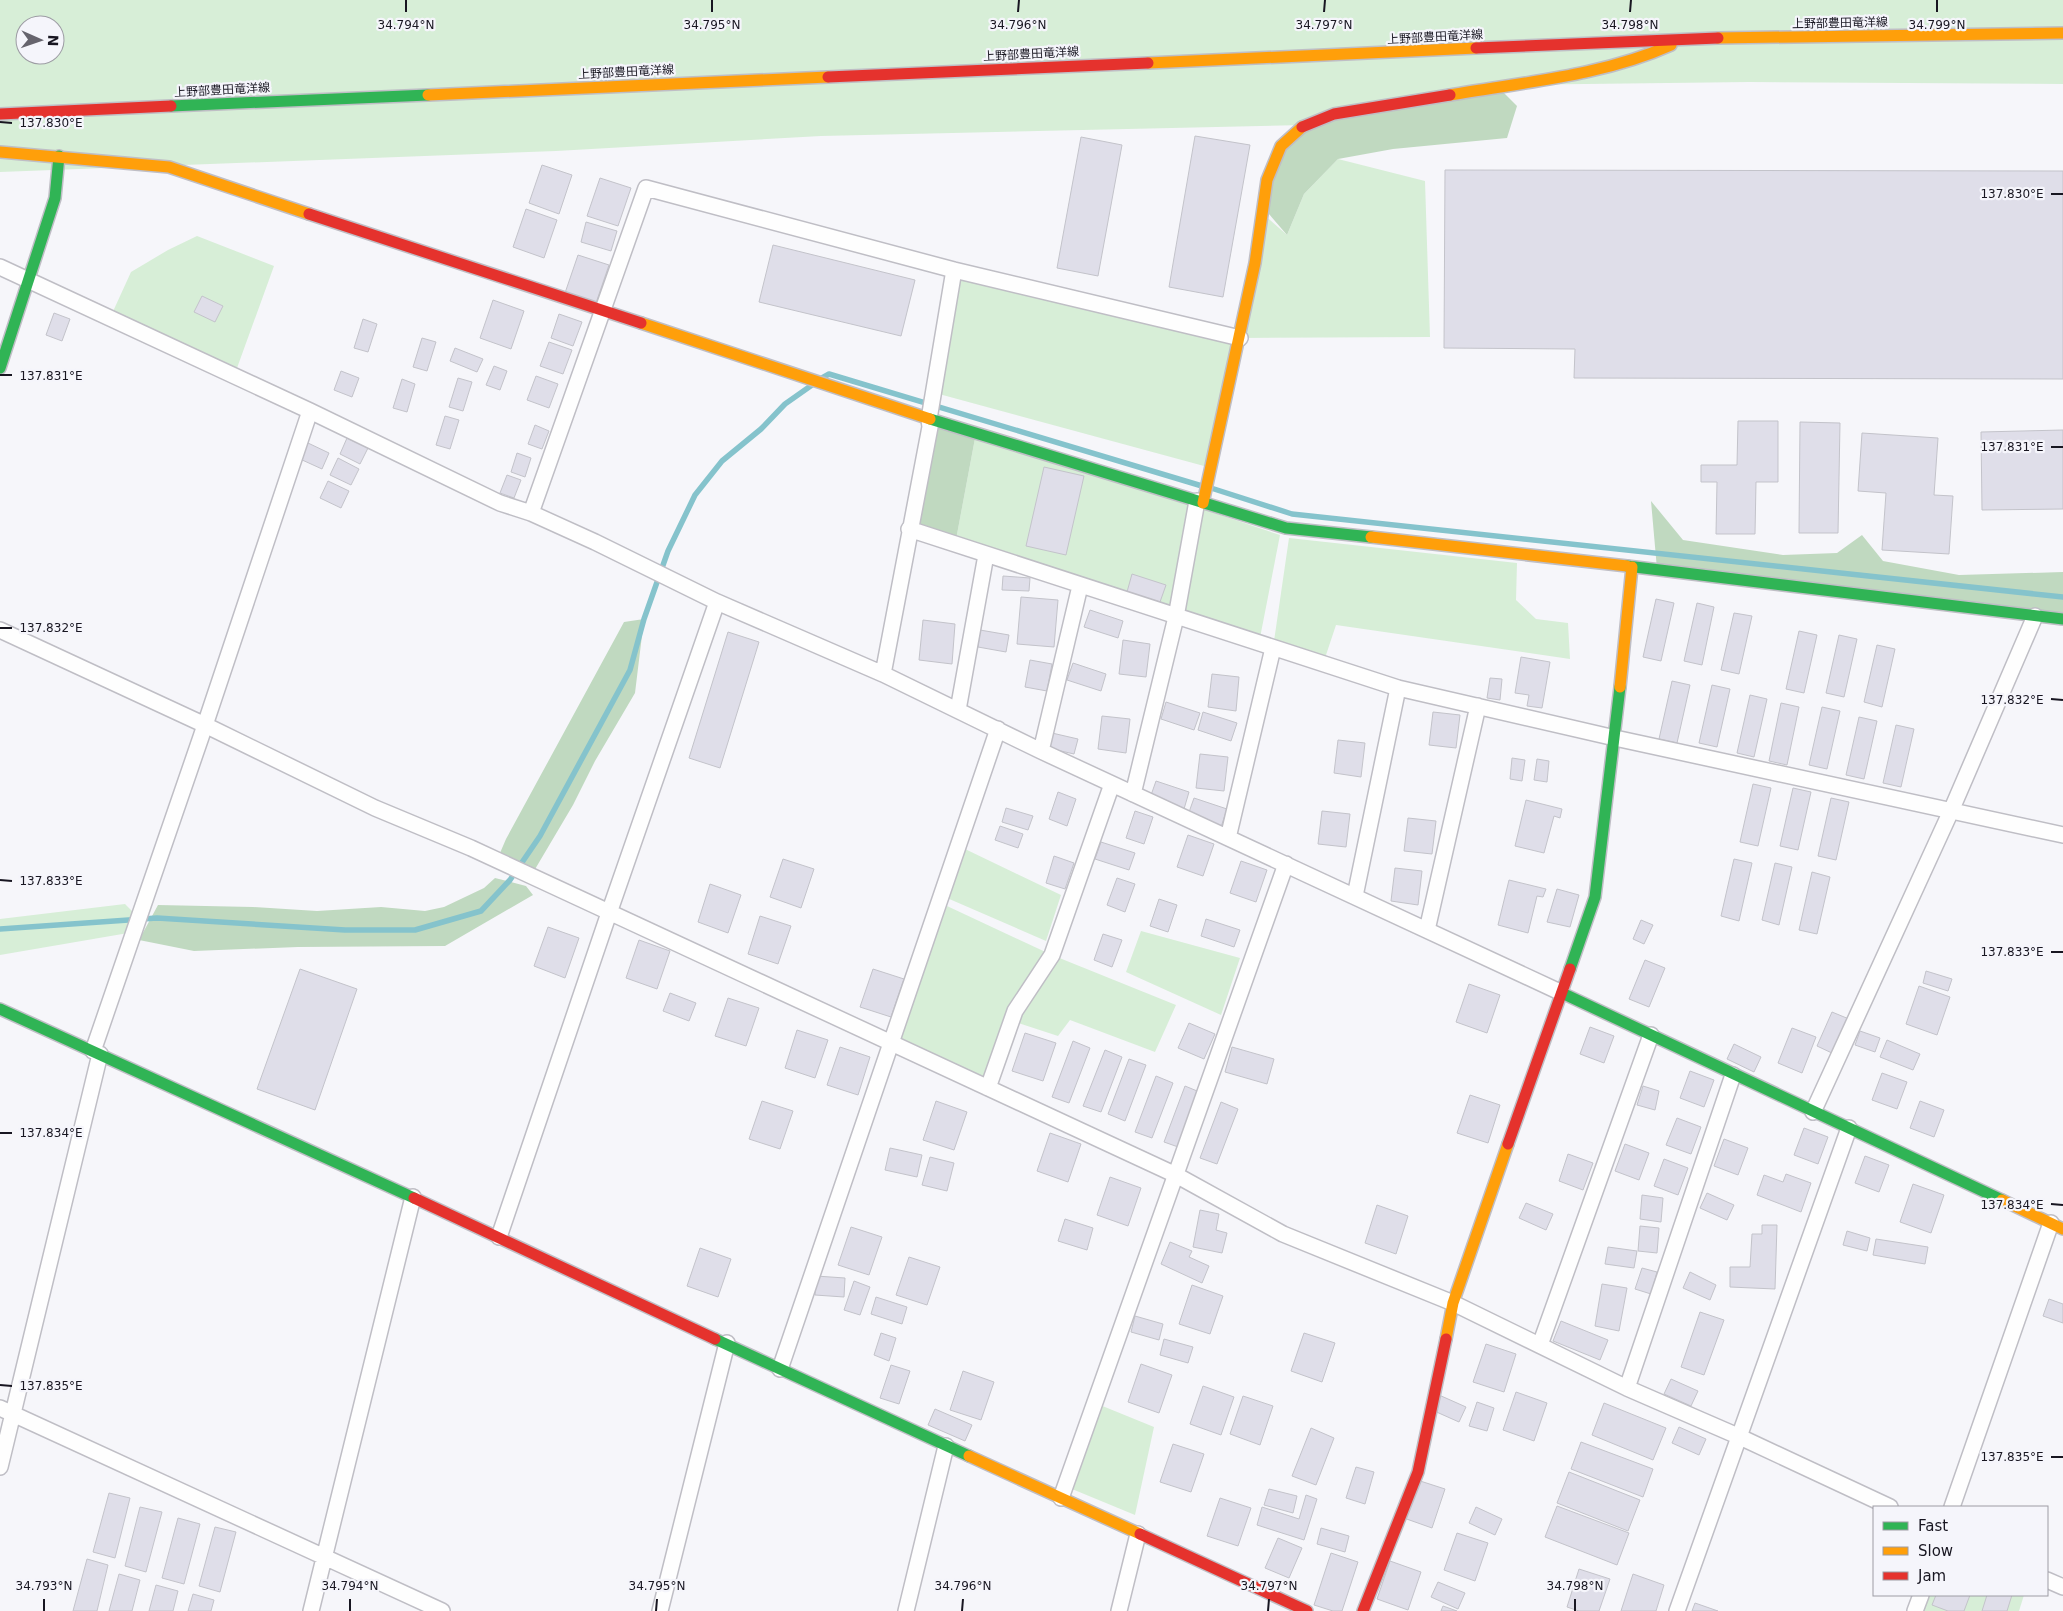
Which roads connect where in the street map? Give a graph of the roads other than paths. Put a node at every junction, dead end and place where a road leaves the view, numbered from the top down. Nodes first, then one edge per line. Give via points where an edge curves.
1 (2063, 33) edge
2 (1682, 40) junction
3 (0, 114) edge
4 (0, 152) edge
5 (59, 156) junction
6 (0, 266) edge
7 (954, 270) junction
8 (29, 280) junction
9 (602, 312) junction
10 (1240, 338) junction
11 (0, 368) edge
12 (310, 410) junction
13 (929, 419) junction
14 (1200, 502) junction
15 (531, 513) junction
16 (909, 530) junction
17 (986, 555) junction
18 (1632, 567) junction
19 (1080, 586) junction
20 (717, 602) junction
21 (1176, 616) junction
22 (2036, 616) junction
23 (2063, 619) edge
24 (0, 630) edge
25 (1273, 648) junction
26 (883, 674) junction
27 (1398, 688) junction
28 (1478, 706) junction
29 (958, 710) junction
30 (205, 725) junction
31 (998, 729) junction
32 (1615, 738) junction
33 (1041, 751) junction
34 (1112, 784) junction
35 (1133, 794) junction
36 (1951, 811) junction
37 (2063, 835) edge
38 (1228, 838) junction
39 (1286, 864) junction
40 (1355, 896) junction
41 (608, 913) junction
42 (1427, 930) junction
43 (1562, 993) junction
44 (0, 1009) edge
45 (1651, 1035) junction
46 (891, 1042) junction
47 (96, 1053) junction
48 (1733, 1075) junction
49 (988, 1088) junction
50 (1813, 1112) junction
51 (1849, 1128) junction
52 (1176, 1176) junction
53 (413, 1197) junction
54 (2057, 1226) edge
55 (499, 1237) junction
56 (1453, 1303) junction
57 (727, 1343) junction
58 (1540, 1344) junction
59 (780, 1369) junction
60 (1627, 1388) junction
61 (0, 1408) edge
62 (14, 1414) junction
63 (1740, 1437) junction
64 (946, 1446) junction
65 (0, 1467) edge
66 (1061, 1498) junction
67 (1888, 1506) edge
68 (1952, 1506) edge
69 (1138, 1534) junction
70 (324, 1556) junction
71 (2048, 1580) edge
72 (2063, 1587) edge
73 (1921, 1596) edge
74 (311, 1611) edge
75 (442, 1611) edge
76 (660, 1611) edge
77 (906, 1611) edge
78 (1119, 1611) edge
79 (1307, 1611) edge
80 (1363, 1611) edge
81 (1677, 1611) edge
82 (1916, 1611) edge

1 - 2 street, 上野部豊田竜洋線
2 - 3 street, 上野部豊田竜洋線
2 - 10 street via 1608,68 1334,114 1304,125 1281,146 1267,180
4 - 5 street
5 - 8 street via 54,198
5 - 9 street via 169,167
6 - 8 street
7 - 9 street via 646,188
7 - 10 street
7 - 13 street
8 - 11 street
8 - 12 street
9 - 13 street
9 - 15 street
10 - 14 street
12 - 15 street via 500,503
12 - 30 street
13 - 14 street
13 - 16 street
14 - 18 street via 1286,528
14 - 21 street
15 - 20 street
16 - 17 street
16 - 26 street
17 - 19 street
17 - 29 street
18 - 22 street
18 - 32 street
19 - 21 street
19 - 33 street
20 - 26 street
20 - 41 street
21 - 25 street
21 - 35 street
22 - 23 street
22 - 36 street
24 - 30 street
25 - 27 street
25 - 38 street
26 - 29 street
27 - 28 street
27 - 40 street
28 - 32 street
28 - 42 street
29 - 31 street
30 - 41 street via 375,808 471,848
30 - 47 street
31 - 33 street
31 - 46 street
32 - 36 street
32 - 43 street via 1595,897
33 - 34 street
34 - 35 street
34 - 49 street via 1052,956 1015,1011
35 - 38 street
36 - 37 street
36 - 50 street
38 - 39 street
39 - 40 street
39 - 52 street
40 - 42 street
41 - 46 street
41 - 55 street
42 - 43 street
43 - 45 street
43 - 56 street
44 - 47 street
45 - 48 street
45 - 58 street
46 - 49 street
46 - 59 street
47 - 53 street
47 - 62 street
48 - 50 street
48 - 60 street
49 - 52 street
50 - 51 street
51 - 54 street
51 - 63 street
52 - 56 street via 1283,1234
52 - 66 street
53 - 55 street
53 - 70 street
54 - 68 street
55 - 57 street
56 - 58 street
56 - 80 street via 1418,1472
57 - 59 street
57 - 76 street
58 - 60 street
59 - 64 street
60 - 63 street
61 - 62 street
62 - 65 street
62 - 70 street
63 - 67 street
63 - 81 street
64 - 66 street
64 - 77 street
66 - 69 street
69 - 78 street
69 - 79 street
70 - 74 street
70 - 75 street
71 - 72 street
73 - 82 street

